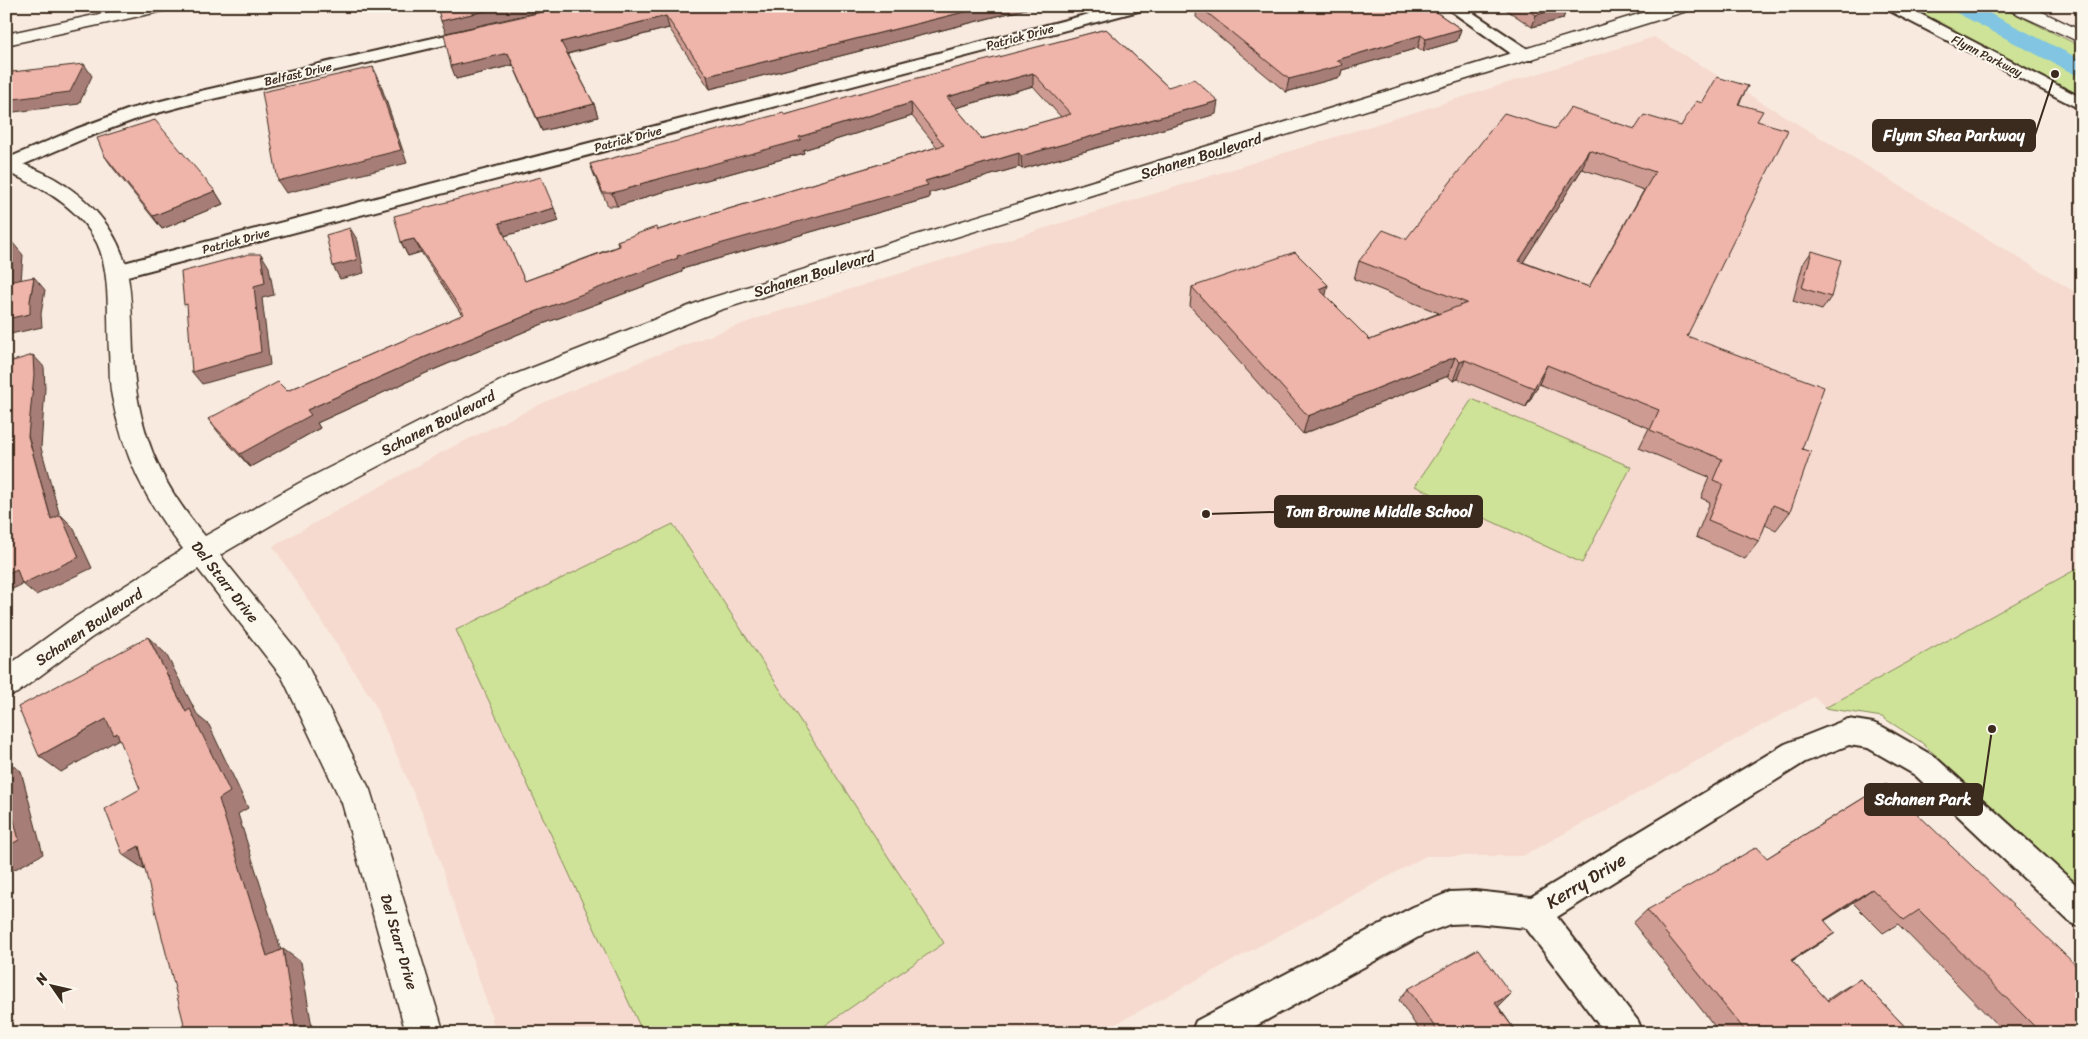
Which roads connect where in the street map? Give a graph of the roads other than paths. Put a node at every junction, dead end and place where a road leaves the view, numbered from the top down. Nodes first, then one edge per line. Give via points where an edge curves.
1 (163, 6) edge
2 (1140, 6) edge
3 (1452, 6) edge
4 (1684, 6) edge
5 (1892, 6) edge
6 (2015, 6) edge
7 (491, 30) edge
8 (2082, 38) edge
9 (6, 40) edge
10 (1526, 56) junction
11 (2082, 105) edge
12 (6, 165) edge
13 (116, 272) junction
14 (201, 552) junction
15 (6, 684) edge
16 (2082, 912) edge
17 (1534, 913) junction
18 (425, 1033) edge
19 (1208, 1033) edge
20 (1626, 1033) edge

1 - 9 street
2 - 13 street, Patrick Drive
3 - 10 street
4 - 10 street, Schanen Boulevard
5 - 11 street, Flynn Parkway
6 - 8 street
7 - 12 street, Belfast Drive via 145,111
10 - 14 street, Schanen Boulevard via 712,305 515,384 312,489
12 - 13 street, Del Starr Drive via 44,180 70,198 92,220 108,243
13 - 14 street, Del Starr Drive via 124,394 133,434 148,474 170,513
14 - 15 street, Schanen Boulevard via 81,629
14 - 18 street, Del Starr Drive via 293,668 358,801
16 - 17 street, Kerry Drive via 1925,766 1873,736 1848,732 1795,753
17 - 19 street, Kerry Drive via 1450,908 1413,923
17 - 20 street

